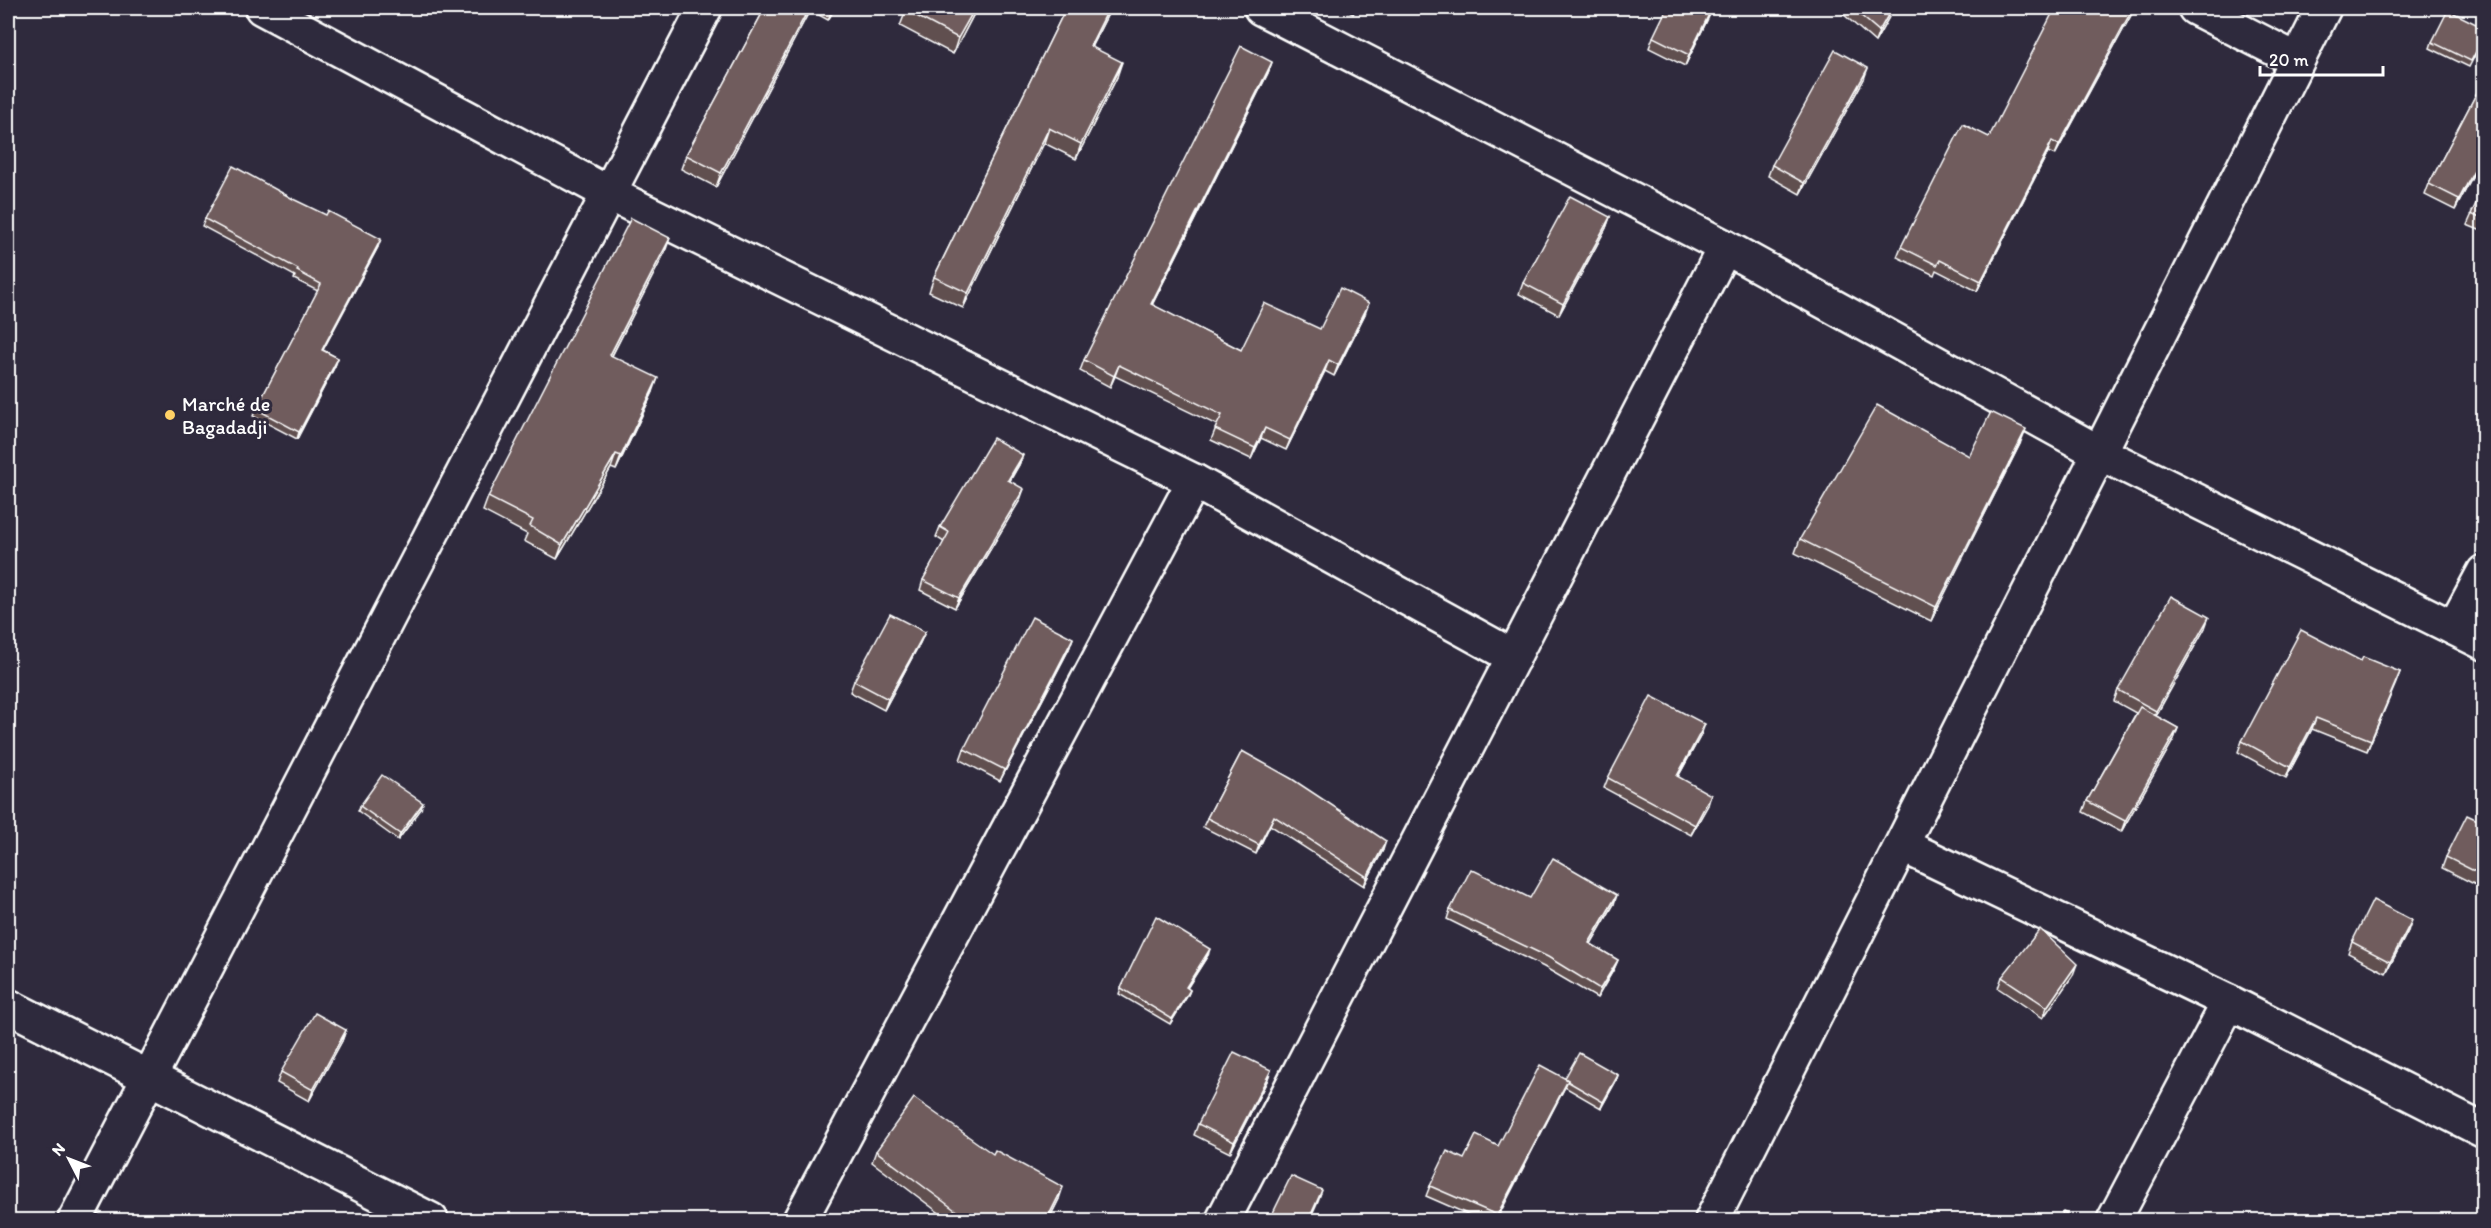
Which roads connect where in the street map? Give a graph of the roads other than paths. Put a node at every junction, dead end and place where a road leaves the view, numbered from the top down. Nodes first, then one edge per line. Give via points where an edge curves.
1 (262, 8) edge
2 (705, 8) edge
3 (1261, 8) edge
4 (2194, 8) edge
5 (2324, 8) edge
6 (308, 18) edge
7 (2297, 60) junction
8 (608, 193) junction
9 (1725, 247) junction
10 (2100, 453) junction
11 (1194, 481) junction
12 (2484, 572) edge
13 (2454, 628) junction
14 (2484, 643) edge
15 (1514, 657) junction
16 (1902, 845) junction
17 (2229, 1002) junction
18 (8, 1006) edge
19 (149, 1077) junction
20 (2484, 1131) edge
21 (75, 1221) edge
22 (431, 1221) edge
23 (800, 1221) edge
24 (1223, 1221) edge
25 (1712, 1221) edge
26 (2114, 1221) edge

1 - 6 street
2 - 8 street
3 - 9 street
4 - 7 street
5 - 7 street
6 - 8 street
7 - 10 street
8 - 11 street
8 - 19 street
9 - 10 street
9 - 15 street
10 - 13 street
10 - 16 street
11 - 15 street
11 - 23 street
12 - 13 street
13 - 14 street
15 - 24 street
16 - 17 street
16 - 25 street
17 - 20 street
17 - 26 street
18 - 19 street
19 - 21 street
19 - 22 street

